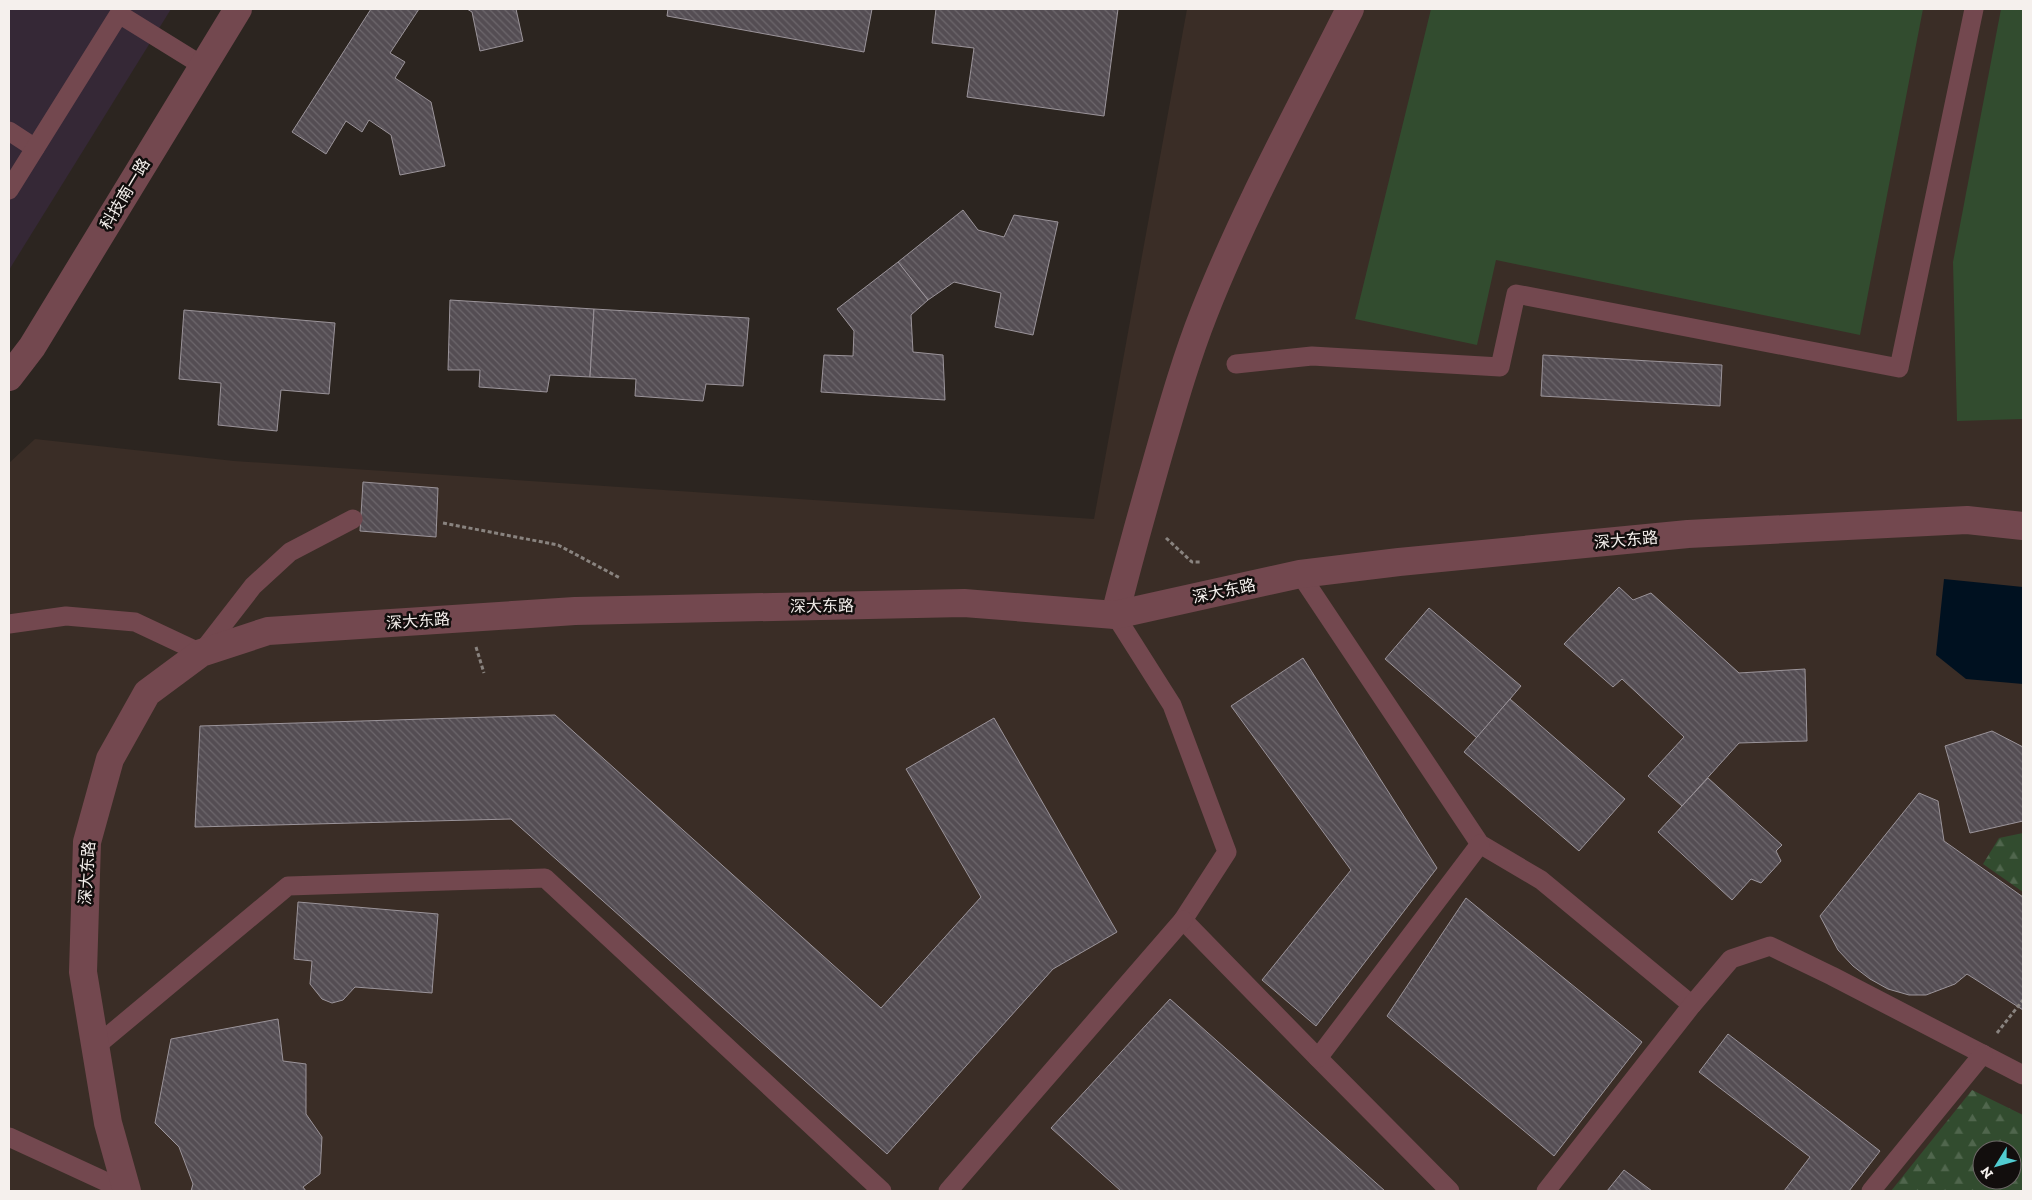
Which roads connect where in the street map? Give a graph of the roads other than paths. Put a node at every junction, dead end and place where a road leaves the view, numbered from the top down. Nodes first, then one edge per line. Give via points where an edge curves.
1 (238, 9) edge
2 (1350, 9) edge
3 (1974, 9) edge
4 (203, 66) junction
5 (9, 131) edge
6 (35, 148) junction
7 (9, 190) edge
8 (1236, 364) dead end
9 (9, 377) edge
10 (354, 519) dead end
11 (2023, 526) edge
12 (1300, 574) junction
13 (1115, 614) junction
14 (9, 624) edge
15 (200, 653) junction
16 (1480, 844) junction
17 (1183, 920) junction
18 (1692, 1005) junction
19 (95, 1047) junction
20 (1983, 1054) junction
21 (1318, 1058) junction
22 (2023, 1075) edge
23 (9, 1138) edge
24 (126, 1191) edge
25 (882, 1191) edge
26 (948, 1191) edge
27 (1450, 1191) edge
28 (1546, 1191) edge
29 (1871, 1191) edge

1 - 4 street, 科技南一路
2 - 13 street via 1237,237 1203,314 1130,553
3 - 8 lane via 1899,368 1516,294 1500,367 1312,356
4 - 6 lane via 119,14
4 - 9 street, 科技南一路 via 32,346
5 - 6 lane
6 - 7 lane
10 - 15 lane via 290,552 253,586
11 - 12 street, 深大东路 via 1967,520 1688,534
12 - 13 street, 深大东路
12 - 16 lane
13 - 15 street, 深大东路 via 964,603 575,611 268,631
13 - 17 lane via 1172,705 1227,852
14 - 15 lane via 66,616 135,622
15 - 19 street, 深大东路 via 147,693 110,759 87,842 82,972
16 - 18 lane via 1541,880
16 - 21 lane
17 - 21 lane
17 - 26 lane
18 - 20 lane via 1731,959 1770,946
18 - 28 lane
19 - 24 street, 深大东路 via 108,1123
19 - 25 lane via 288,886 544,878
20 - 22 lane
20 - 29 lane
21 - 27 lane
23 - 24 lane

